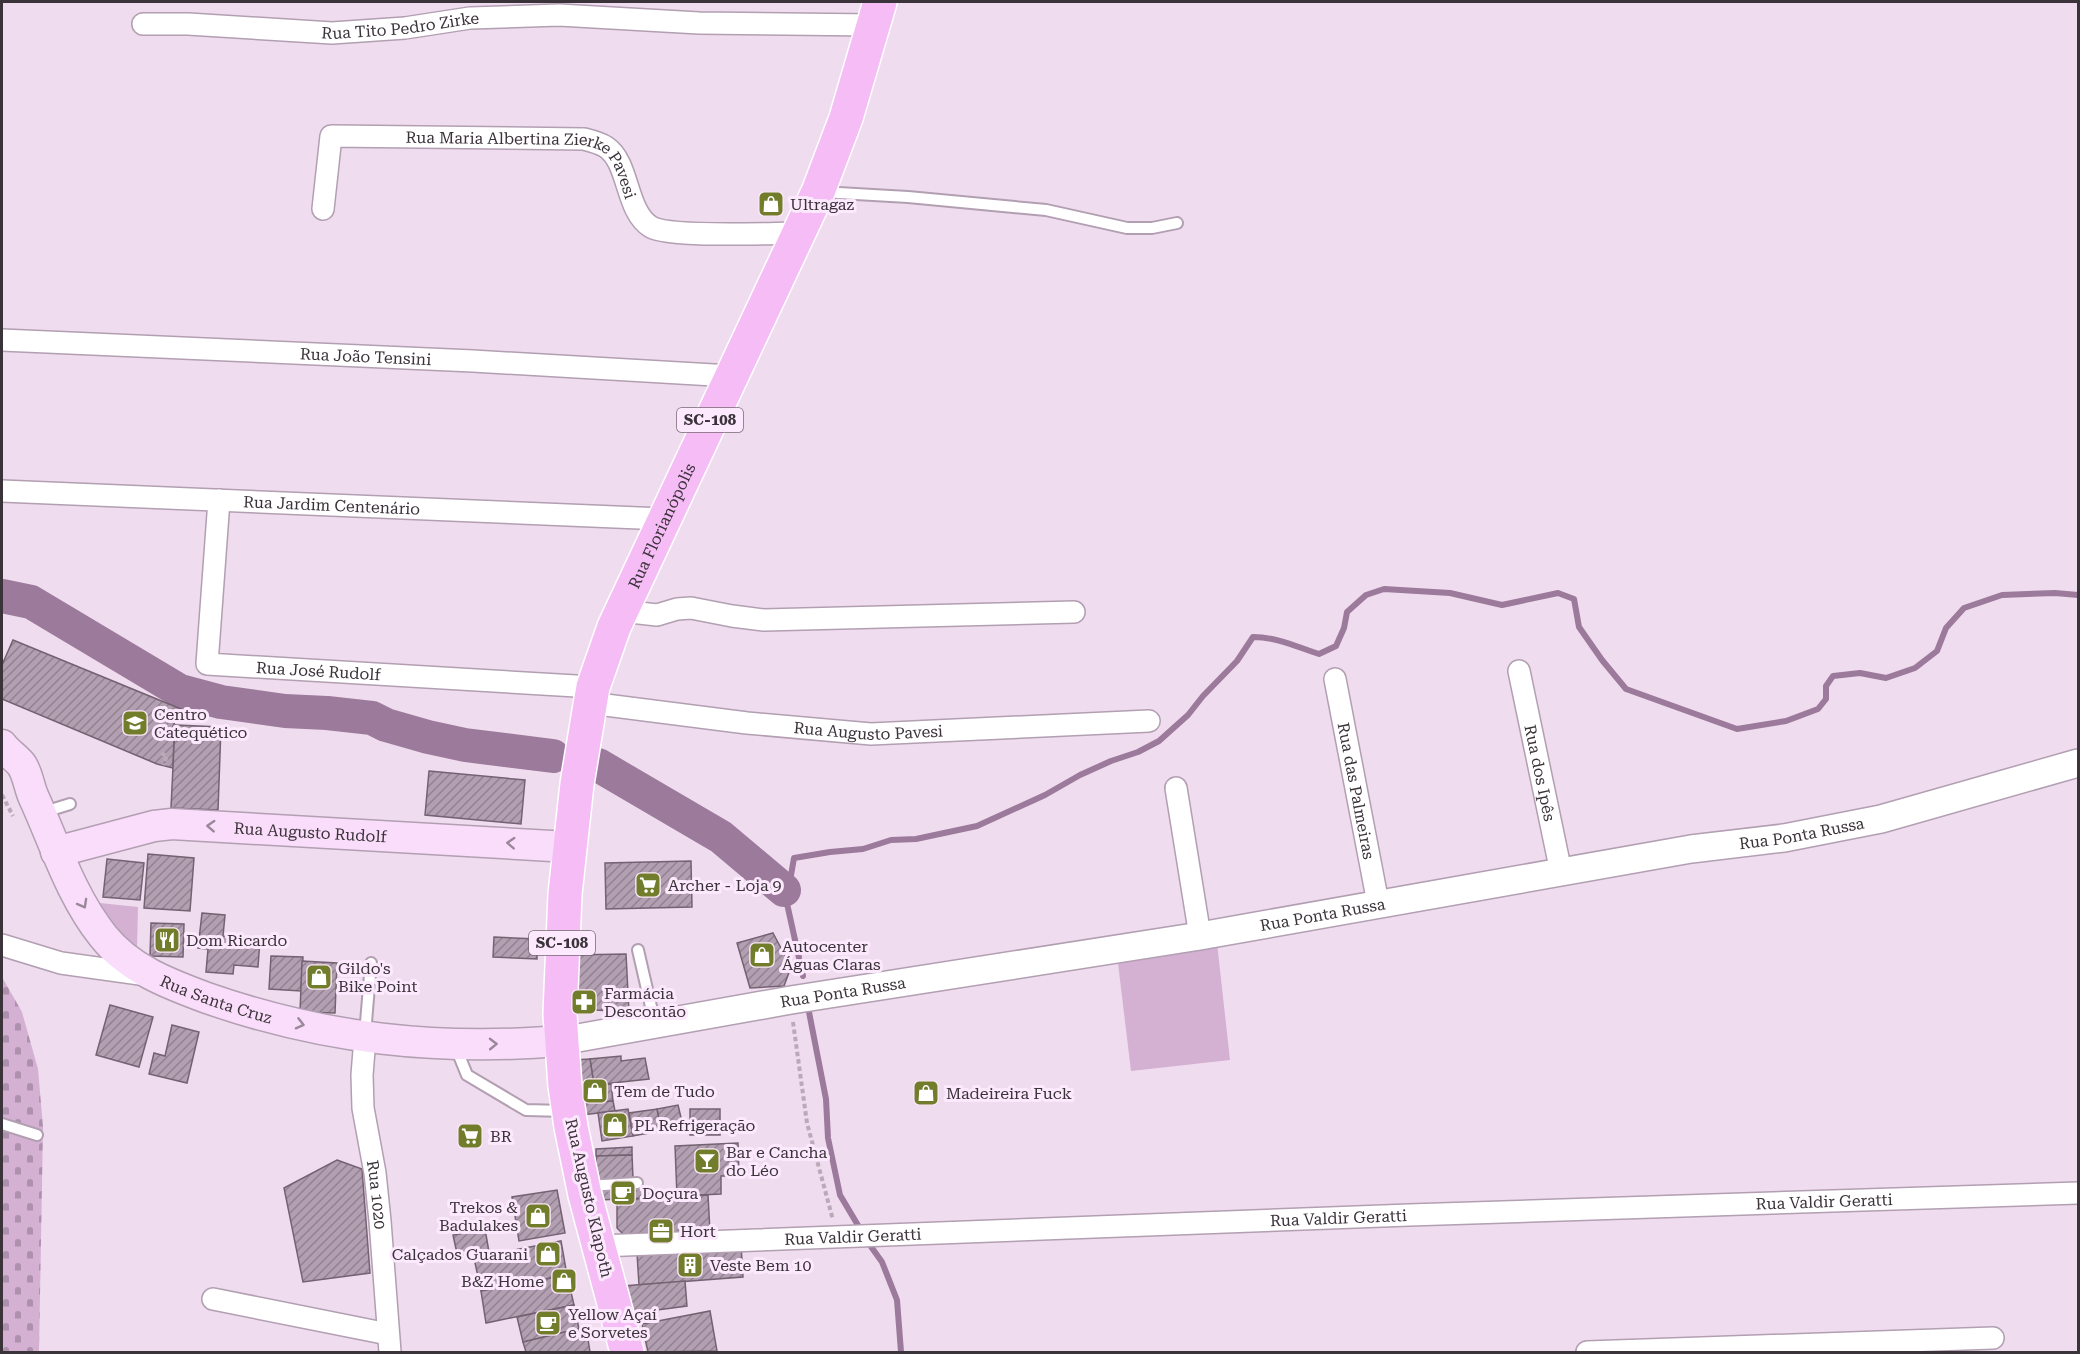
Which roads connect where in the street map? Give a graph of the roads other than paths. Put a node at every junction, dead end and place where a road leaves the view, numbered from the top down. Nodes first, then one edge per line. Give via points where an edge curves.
1 (877, 13) edge
2 (143, 24) dead end
3 (818, 192) junction
4 (323, 209) dead end
5 (1177, 223) dead end
6 (799, 233) junction
7 (2, 340) edge
8 (731, 376) junction
9 (2, 491) edge
10 (219, 500) junction
11 (663, 519) junction
12 (621, 610) junction
13 (1074, 612) dead end
14 (1519, 671) dead end
15 (1335, 679) dead end
16 (591, 695) junction
17 (1149, 721) dead end
18 (4, 742) edge
19 (2079, 763) edge
20 (1176, 788) dead end
21 (70, 804) dead end
22 (27, 815) junction
23 (569, 847) junction
24 (56, 852) junction
25 (1561, 872) junction
26 (1378, 903) junction
27 (1200, 936) junction
28 (2, 945) edge
29 (638, 950) dead end
30 (371, 963) dead end
31 (153, 975) junction
32 (655, 1024) junction
33 (365, 1038) junction
34 (561, 1041) junction
35 (454, 1045) junction
36 (568, 1111) junction
37 (2, 1124) edge
38 (37, 1135) dead end
39 (637, 1183) dead end
40 (584, 1186) junction
41 (2079, 1193) edge
42 (599, 1246) junction
43 (213, 1299) dead end
44 (1993, 1338) dead end
45 (389, 1343) edge
46 (627, 1353) edge
47 (1587, 1353) edge

1 - 2 street, Rua Tito Pedro Zirke via 699,23 559,15 470,18 332,33
1 - 3 main road, Rua Florianópolis / SC-108 via 846,118
3 - 5 lane via 1046,210 1127,228
3 - 6 main road, Rua Florianópolis / SC-108
4 - 6 street, Rua Maria Albertina Zierke Pavesi via 331,136 584,139 608,148 615,157 637,210 652,228 682,233
6 - 8 main road, Rua Florianópolis / SC-108
7 - 8 street, Rua João Tensini
8 - 11 main road, Rua Florianópolis / SC-108
9 - 10 street, Rua Jardim Centenário
10 - 11 street, Rua Jardim Centenário
10 - 16 street, Rua José Rudolf via 207,664
11 - 12 main road, Rua Florianópolis / SC-108
12 - 13 street via 657,615 691,608 764,620
12 - 16 main road, Rua Florianópolis / SC-108
14 - 25 street, Rua dos Ipês
15 - 26 street, Rua das Palmeiras
16 - 17 street, Rua Augusto Pavesi via 747,723 871,734
16 - 23 main road, Rua Florianópolis / SC-108
18 - 22 main road, Rua Santa Cruz via 22,765
19 - 25 street, Rua Ponta Russa via 1881,819
20 - 27 street
21 - 22 lane
22 - 24 main road, Rua Santa Cruz
23 -> 24 main road, Rua Augusto Rudolf via 172,824
23 - 34 main road, Rua Florianópolis / SC-108 via 562,939
24 -> 31 main road, Rua Santa Cruz via 103,936 126,961
25 - 26 street, Rua Ponta Russa
26 - 27 street, Rua Ponta Russa
27 - 32 street, Rua Ponta Russa
28 - 31 street via 61,963
29 - 32 lane
30 - 33 lane
31 -> 33 main road, Rua Santa Cruz via 228,1005
32 - 34 street, Rua Ponta Russa
33 - 35 main road, Rua Santa Cruz
33 - 45 street, Rua 1020 via 363,1108 375,1173
35 -> 34 main road, Rua Santa Cruz
34 - 36 main road, Rua Augusto Klapoth / SC-108
35 - 36 lane via 468,1075 526,1110
36 - 40 main road, Rua Augusto Klapoth / SC-108
37 - 38 lane
39 - 40 lane
40 - 42 main road, Rua Augusto Klapoth / SC-108
41 - 42 street, Rua Valdir Geratti
42 - 46 main road, Rua Augusto Klapoth / SC-108
43 - 45 street
44 - 47 street

